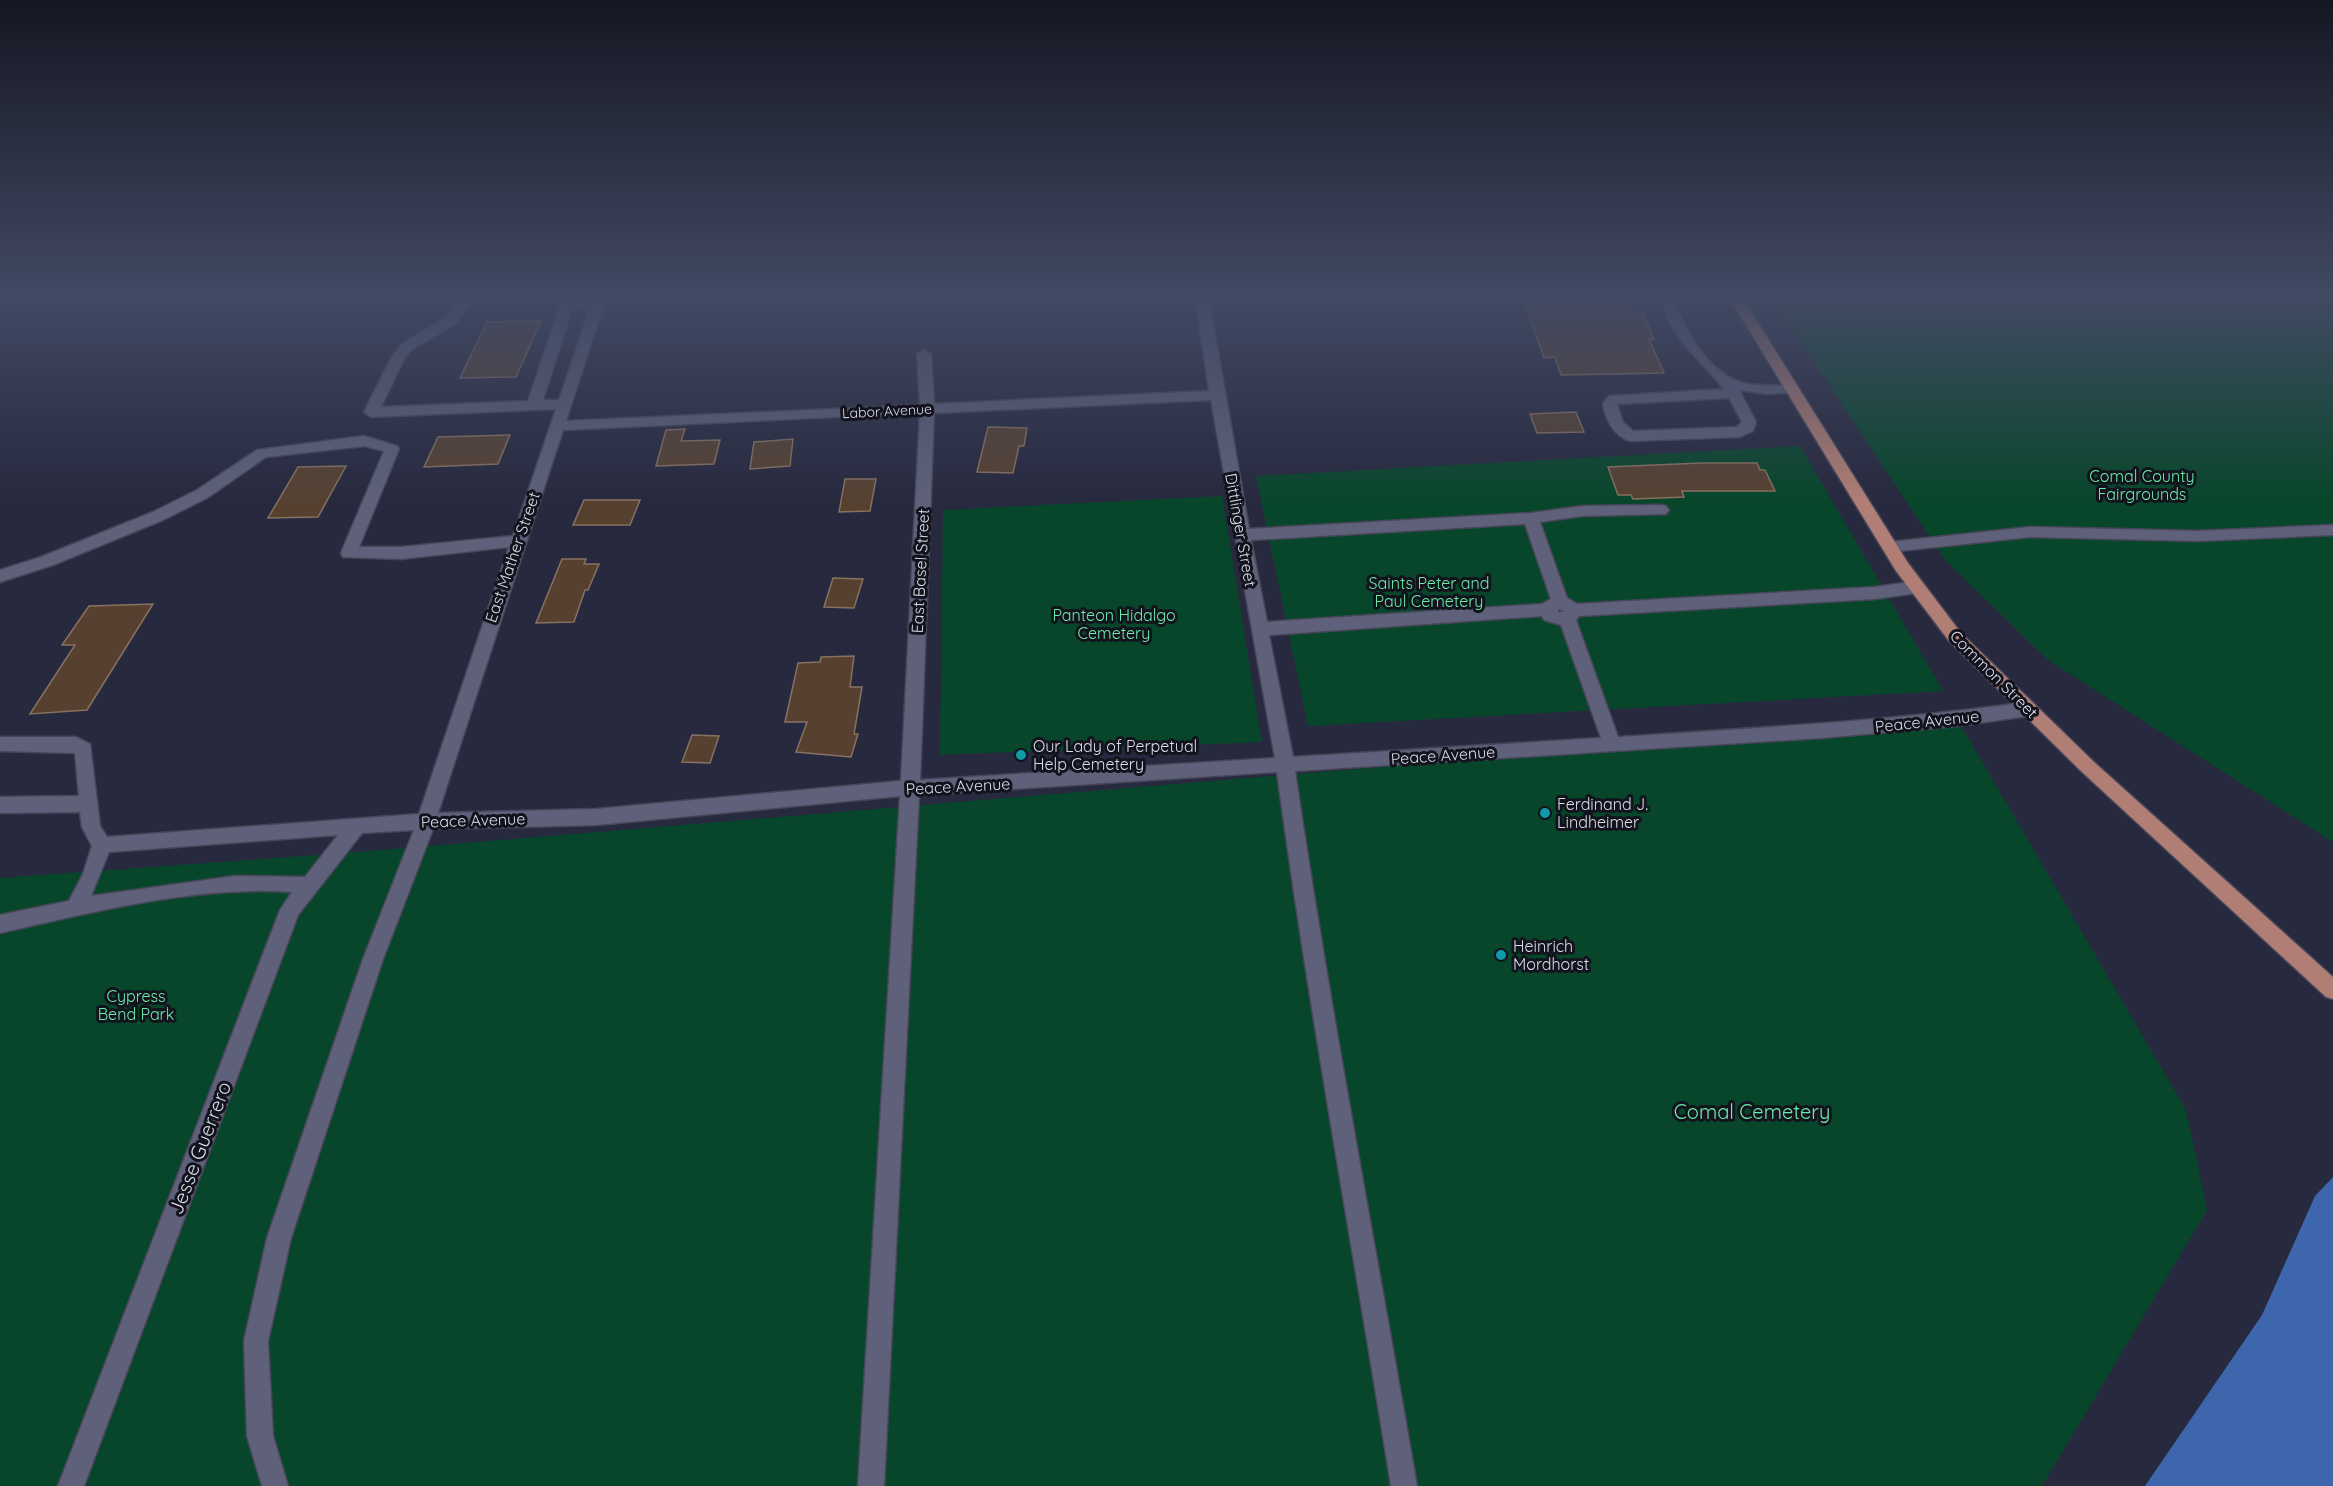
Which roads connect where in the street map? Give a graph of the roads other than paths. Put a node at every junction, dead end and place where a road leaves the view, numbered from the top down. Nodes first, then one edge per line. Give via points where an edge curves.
1 (395, 363) edge
2 (548, 363) edge
3 (577, 363) edge
4 (925, 363) edge
5 (1212, 363) edge
6 (1708, 363) edge
7 (1776, 363) edge
8 (1729, 387) junction
9 (1792, 389) junction
10 (1217, 394) junction
11 (563, 404) junction
12 (534, 405) junction
13 (927, 409) junction
14 (558, 426) junction
15 (1661, 510) dead end
16 (1531, 518) junction
17 (2333, 530) edge
18 (1242, 535) junction
19 (517, 542) junction
20 (1890, 547) junction
21 (0, 576) edge
22 (1917, 587) junction
23 (1563, 611) junction
24 (1260, 629) junction
25 (2028, 709) junction
26 (0, 744) edge
27 (1612, 744) junction
28 (1285, 765) junction
29 (910, 788) junction
30 (89, 804) junction
31 (0, 806) edge
32 (425, 821) junction
33 (357, 826) junction
34 (102, 845) junction
35 (309, 886) junction
36 (75, 908) junction
37 (0, 924) edge
38 (2333, 990) edge
39 (71, 1486) edge
40 (275, 1486) edge
41 (871, 1486) edge
42 (1404, 1486) edge

1 - 12 street via 371,412
2 - 12 street
3 - 11 street, East Mather Street
4 - 13 street, East Basel Street
5 - 10 street, Dittlinger Street
6 - 8 street
7 - 9 main road, Common Street
8 - 8 street via 1749,422 1748,428 1739,432 1630,436 1622,432 1610,409 1614,399
8 - 9 street
9 - 20 main road, Common Street
10 - 13 street, Labor Avenue
10 - 18 street, Dittlinger Street
11 - 12 street
11 - 14 street, East Mather Street
13 - 14 street, Labor Avenue
13 - 29 street, East Basel Street
14 - 19 street, East Mather Street
15 - 16 street via 1582,511
16 - 18 street
16 - 23 street
17 - 20 street via 2198,536 2030,532
18 - 24 street, Dittlinger Street
19 - 21 street via 401,553 349,552 392,449 364,441 262,453 202,494 158,516
19 - 32 street, East Mather Street
20 - 22 main road, Common Street
22 - 23 street via 1875,593
22 - 25 main road, Common Street via 1955,637
23 - 24 street
23 - 27 street
24 - 28 street, Dittlinger Street
25 - 27 street, Peace Avenue via 1832,730
25 - 38 main road, Common Street
26 - 30 street via 76,744 84,749
27 - 28 street, Peace Avenue
28 - 29 street, Peace Avenue
28 - 42 street, Dittlinger Street via 1310,942
29 - 32 street, Peace Avenue via 596,817
29 - 41 street, East Basel Street
30 - 31 street
30 - 34 street via 91,827
32 - 33 street, Peace Avenue
32 - 40 street, East Mather Street via 343,1046 279,1238 256,1341 260,1436
33 - 34 street, Peace Avenue
33 - 35 street, Jesse Guerrero
34 - 36 street
35 - 36 street via 243,882
35 - 39 street, Jesse Guerrero via 290,910
36 - 37 street

